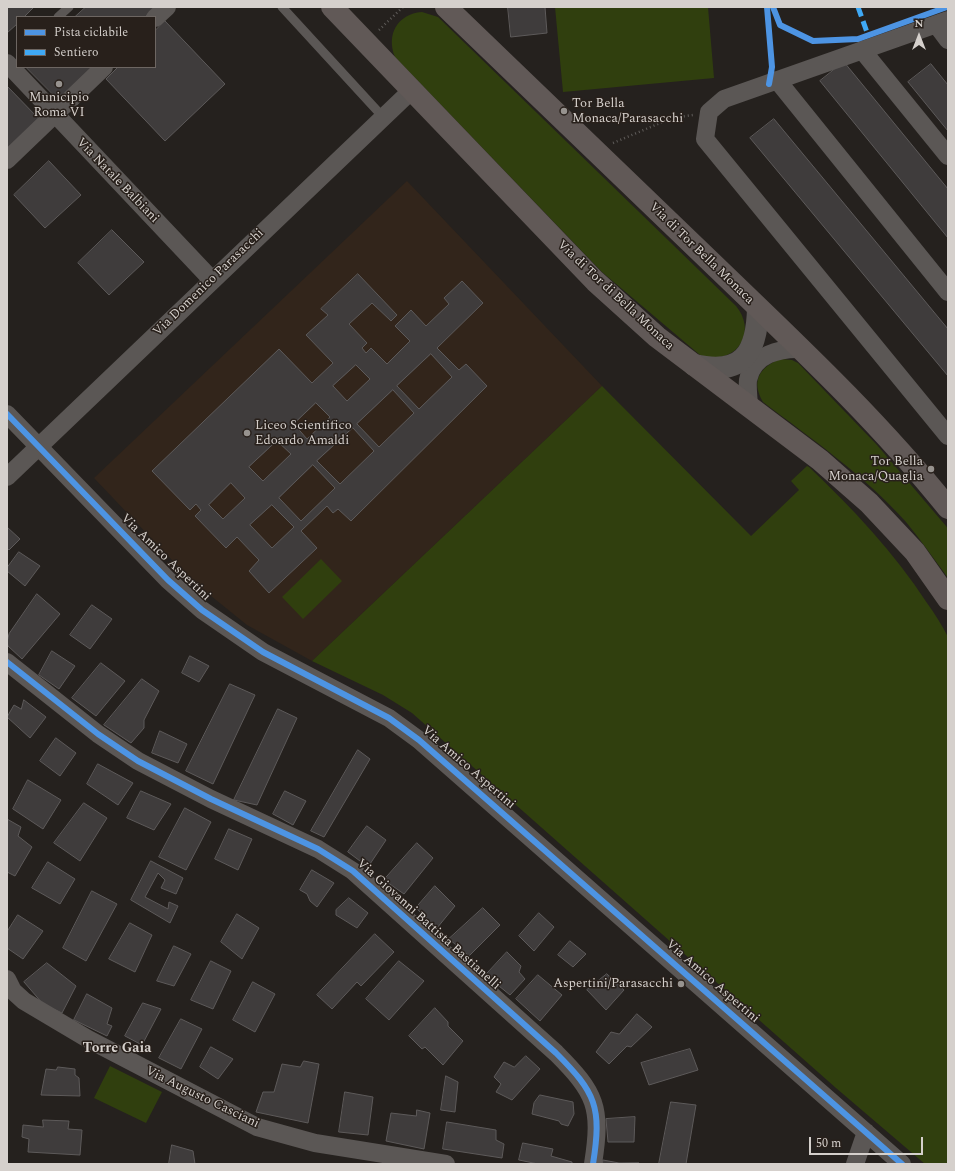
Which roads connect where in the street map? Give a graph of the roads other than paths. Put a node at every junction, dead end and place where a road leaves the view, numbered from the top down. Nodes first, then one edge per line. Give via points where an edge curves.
1 (69, 7) edge
2 (167, 7) edge
3 (282, 7) edge
4 (332, 7) edge
5 (446, 7) edge
6 (59, 16) edge
7 (156, 17) edge
8 (942, 22) edge
9 (948, 40) edge
10 (862, 50) junction
11 (17, 68) edge
12 (103, 68) edge
13 (777, 80) junction
14 (412, 90) junction
15 (55, 115) junction
16 (383, 117) junction
17 (948, 156) edge
18 (7, 160) edge
19 (212, 280) junction
20 (948, 292) edge
21 (758, 308) junction
22 (802, 349) junction
23 (694, 365) junction
24 (749, 408) junction
25 (7, 414) edge
26 (948, 436) edge
27 (39, 446) junction
28 (7, 477) edge
29 (948, 508) edge
30 (948, 599) edge
31 (7, 662) edge
32 (7, 978) edge
33 (866, 1132) junction
34 (446, 1164) edge
35 (593, 1164) edge
36 (855, 1164) edge
37 (902, 1164) edge

1 - 6 lane
2 - 7 street
3 - 16 lane
4 - 14 main road, Via di Tor di Bella Monaca
5 - 21 main road, Via di Tor Bella Monaca
8 - 9 street
8 - 10 street
10 - 13 street
10 - 17 street
11 - 15 street, Via Natale Balbiani
12 - 15 street
13 - 20 street
13 - 26 street via 724,99 709,112 705,139
14 - 16 street, Via Domenico Parasacchi
14 - 23 main road, Via di Tor di Bella Monaca via 595,281 657,337
15 - 18 street
15 - 19 street, Via Natale Balbiani
16 - 19 street, Via Domenico Parasacchi
19 - 27 street, Via Domenico Parasacchi
21 - 22 main road, Via di Tor Bella Monaca
21 - 23 main road via 755,338 750,350 741,360 722,369
22 - 24 street via 776,350 757,362 752,368 748,382
22 - 29 main road, Via di Tor Bella Monaca via 866,415
23 - 24 main road, Via di Tor di Bella Monaca
24 - 30 main road, Via di Tor di Bella Monaca via 820,460 869,503 915,552
25 - 27 street, Via Amico Aspertini
27 - 28 street, Via Domenico Parasacchi
27 - 33 street, Via Amico Aspertini via 189,599 228,630 263,652 389,718 419,740
31 - 35 street, Via Giovanni Battista Bastianelli via 98,734 138,761 318,849 353,871 581,1078 592,1099 597,1117
32 - 34 street, Via Augusto Casciani via 13,991 24,1001 88,1039 257,1127 315,1143
33 - 36 street
33 - 37 street, Via Amico Aspertini

